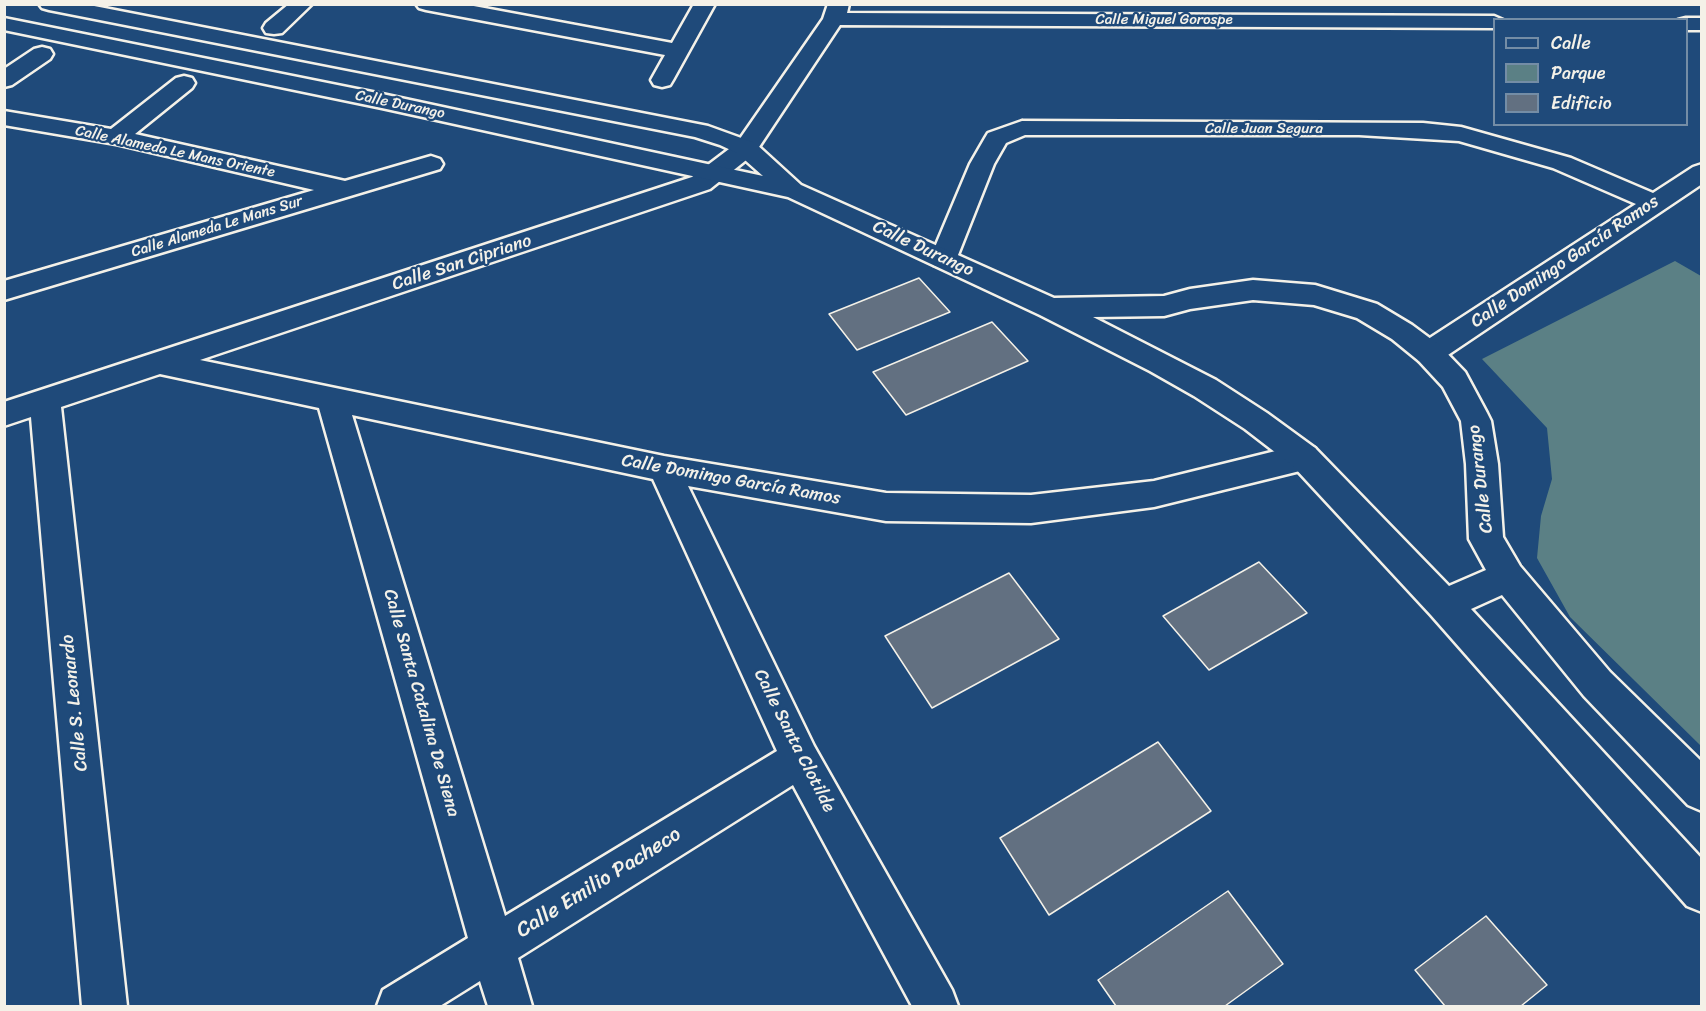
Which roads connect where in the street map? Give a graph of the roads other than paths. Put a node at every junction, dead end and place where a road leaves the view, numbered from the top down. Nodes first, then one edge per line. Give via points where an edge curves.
1 (49, 4) edge
2 (302, 4) edge
3 (426, 4) edge
4 (705, 4) edge
5 (512, 11) edge
6 (836, 12) edge
7 (1493, 22) edge
8 (4, 24) edge
9 (274, 28) dead end
10 (679, 51) junction
11 (42, 54) dead end
12 (4, 80) edge
13 (662, 80) dead end
14 (184, 83) dead end
15 (4, 118) edge
16 (116, 137) junction
17 (746, 148) junction
18 (431, 164) dead end
19 (718, 172) junction
20 (1701, 172) edge
21 (344, 189) junction
22 (795, 191) junction
23 (1653, 202) junction
24 (944, 259) junction
25 (4, 291) edge
26 (1164, 306) junction
27 (1050, 308) junction
28 (1429, 353) junction
29 (161, 363) junction
30 (1160, 363) junction
31 (332, 399) junction
32 (45, 400) junction
33 (4, 414) edge
34 (1304, 457) junction
35 (664, 469) junction
36 (1508, 577) junction
37 (1444, 604) junction
38 (800, 759) junction
39 (1701, 791) edge
40 (1701, 891) edge
41 (494, 948) junction
42 (104, 1006) edge
43 (399, 1006) edge
44 (510, 1006) edge
45 (936, 1006) edge

1 - 17 street, Calle Durango via 700,132
2 - 9 street
3 - 5 street
4 - 10 street
5 - 10 street
6 - 7 street, Calle Miguel Gorospe
6 - 17 street, Calle San Cipriano
8 - 19 street, Calle Durango
10 - 13 street
11 - 12 street
14 - 16 street
15 - 16 street, Calle Alameda Le Mans Oriente
16 - 21 street, Calle Alameda Le Mans Oriente
17 - 19 street, Calle San Cipriano
17 - 22 street, Calle Durango
18 - 21 street, Calle Alameda Le Mans Sur
19 - 22 street, Calle Durango
19 - 29 street, Calle San Cipriano via 692,187
20 - 23 street, Calle Domingo García Ramos
21 - 25 street, Calle Alameda Le Mans Sur
22 - 24 street, Calle Durango
23 - 24 street, Calle Juan Segura via 1562,163 1461,134 1359,128 1022,128 998,138 982,164
23 - 28 street, Calle Domingo García Ramos
24 - 27 street, Calle Durango
26 - 27 street, Calle Durango
26 - 28 street, Calle Durango via 1252,290 1315,295 1367,311
26 - 30 street via 1152,331
27 - 30 street, Calle Durango
28 - 36 street, Calle Durango via 1454,380 1476,421 1486,539
29 - 31 street, Calle Domingo García Ramos
29 - 32 street, Calle San Cipriano
30 - 34 street, Calle Durango via 1245,414
31 - 35 street, Calle Domingo García Ramos
31 - 41 street, Calle Santa Catalina De Siena
32 - 33 street, Calle San Cipriano
32 - 42 street, Calle S. Leonardo
34 - 35 street, Calle Domingo García Ramos via 1154,494 1031,509 885,507
34 - 37 street, Calle Durango
35 - 38 street, Calle Santa Clotilde
36 - 37 street
36 - 39 street, Calle Durango via 1597,684
37 - 40 street, Calle Durango
38 - 41 street, Calle Emilio Pacheco
38 - 45 street, Calle Santa Clotilde
41 - 43 street, Calle Emilio Pacheco
41 - 44 street, Calle Santa Catalina De Siena

